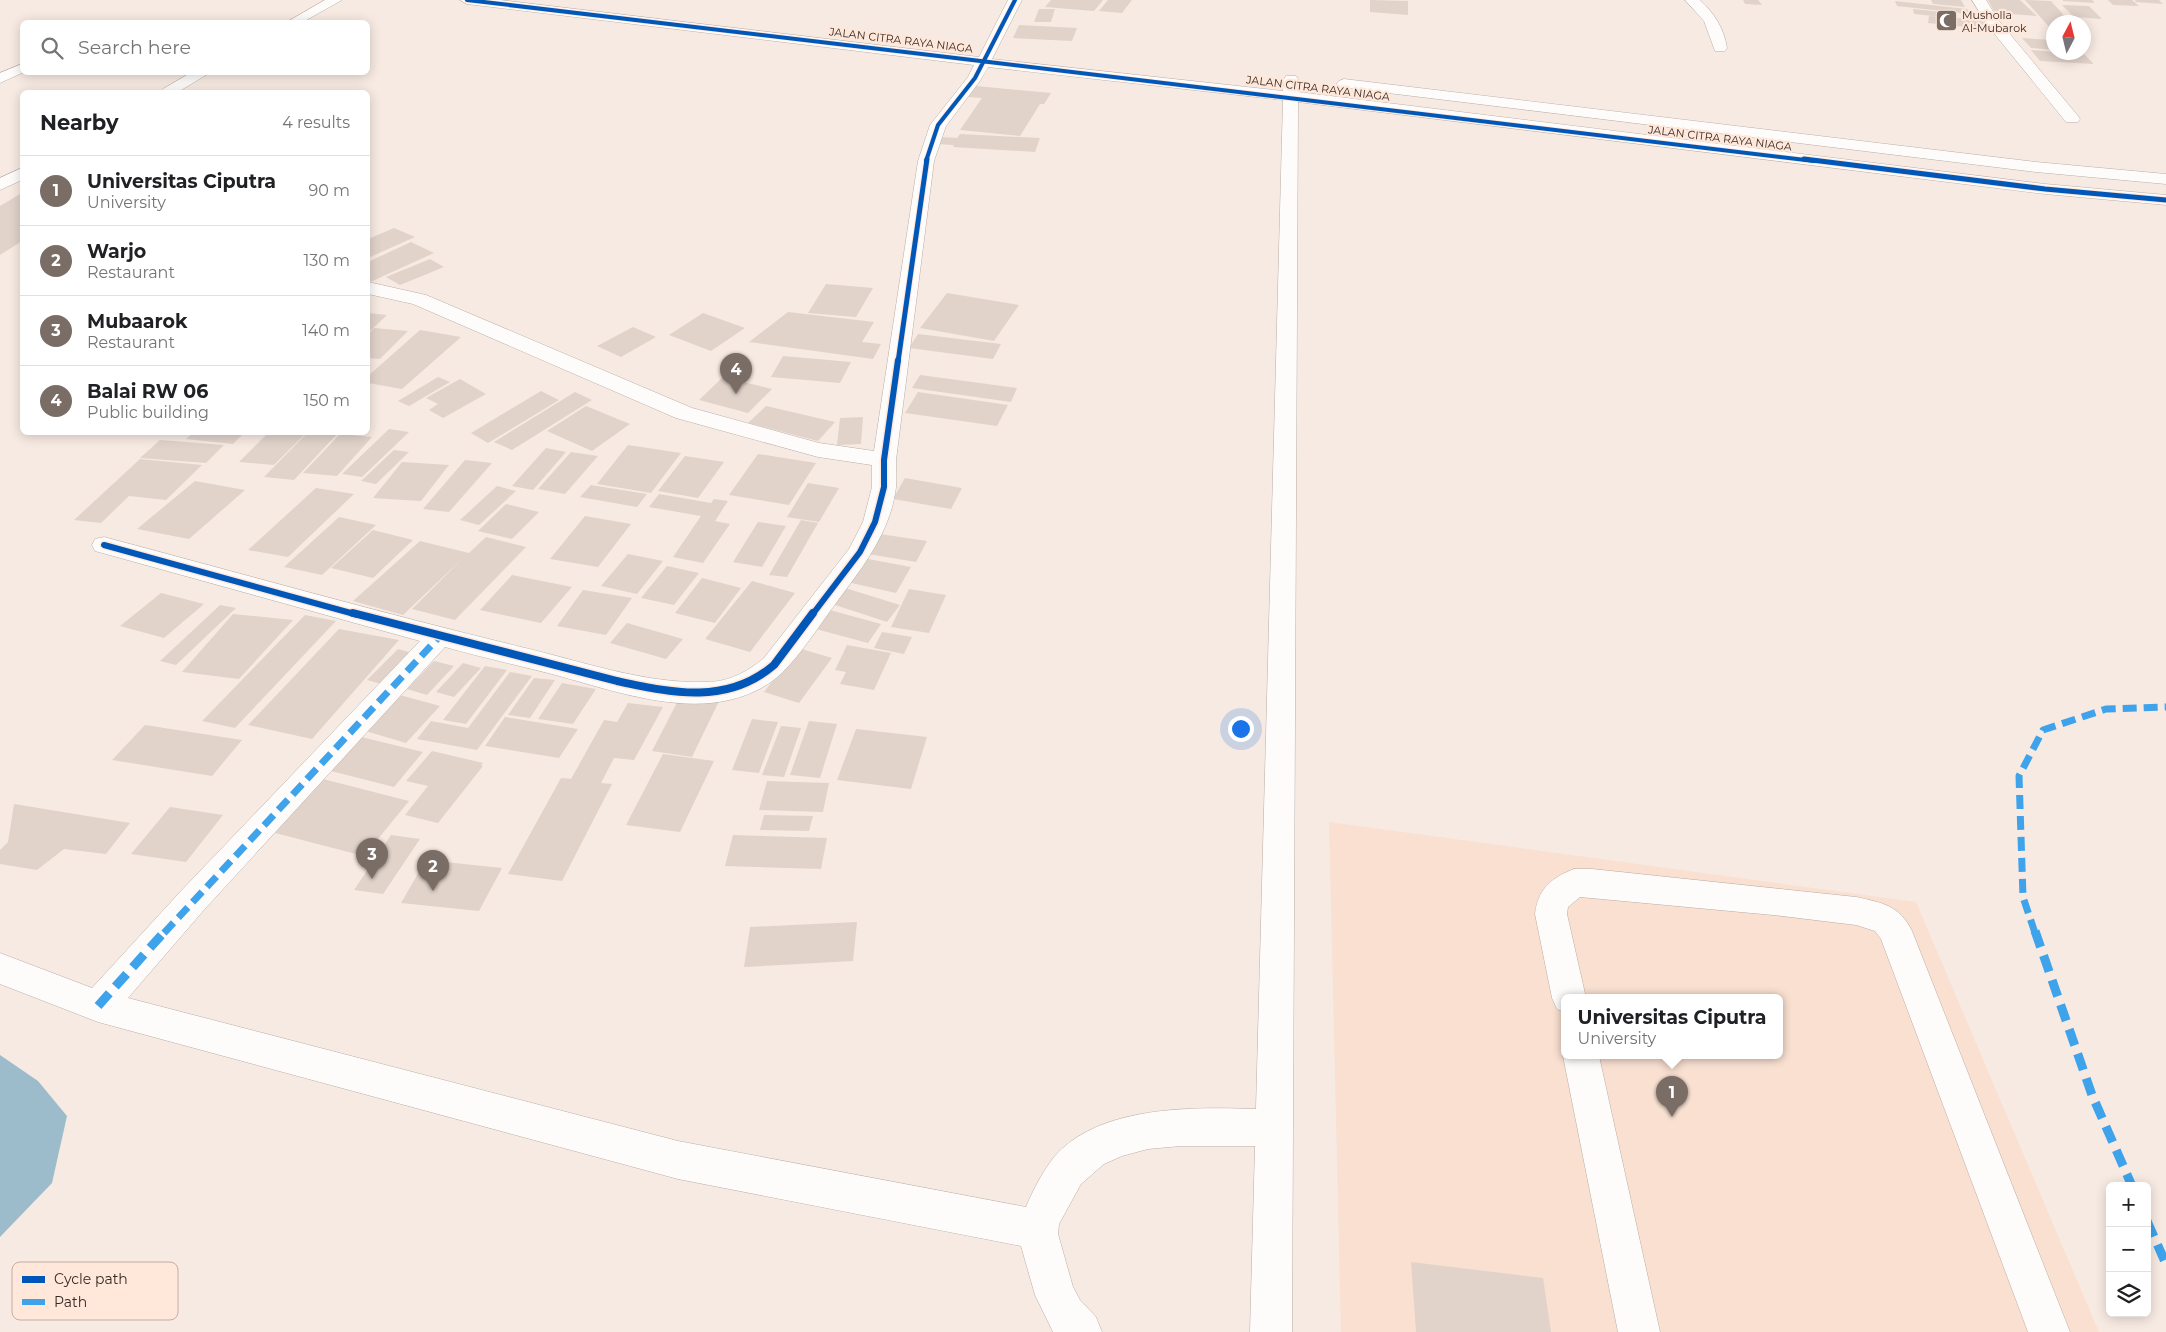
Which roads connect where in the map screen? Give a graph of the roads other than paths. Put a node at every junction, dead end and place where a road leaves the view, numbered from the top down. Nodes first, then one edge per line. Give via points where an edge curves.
1 (335, 0) edge
2 (467, 0) edge
3 (1015, 0) edge
4 (1692, 0) edge
5 (1979, 0) edge
6 (298, 20) edge
7 (986, 44) junction
8 (1010, 46) dead end
9 (1720, 48) dead end
10 (984, 62) junction
11 (20, 69) edge
12 (199, 75) edge
13 (0, 78) edge
14 (1330, 82) dead end
15 (1294, 83) junction
16 (172, 90) edge
17 (2072, 119) dead end
18 (20, 174) edge
19 (2166, 179) edge
20 (0, 186) edge
21 (2166, 200) edge
22 (370, 288) edge
23 (884, 460) junction
24 (104, 545) dead end
25 (439, 637) junction
26 (0, 968) edge
27 (1568, 994) edge
28 (98, 1006) junction
29 (1582, 1059) edge
30 (1275, 1128) junction
31 (1038, 1229) junction
32 (1081, 1332) edge
33 (1270, 1332) edge
34 (1639, 1332) edge
35 (2049, 1332) edge

1 - 6 street
2 - 10 street, JALAN CITRA RAYA NIAGA
3 - 7 street
4 - 9 street via 1713,22 1719,34
5 - 17 street via 1993,23
7 - 8 street, JALAN CITRA RAYA NIAGA
7 - 10 street
10 - 15 street, JALAN CITRA RAYA NIAGA
10 - 23 street via 938,125 926,162
11 - 13 street
12 - 16 street
14 - 19 street, JALAN CITRA RAYA NIAGA via 2036,167
15 - 21 street, JALAN CITRA RAYA NIAGA via 2036,188
15 - 30 street
18 - 20 street
22 - 23 street via 419,299 684,413 818,450
23 - 25 street via 884,487 875,522 860,552 774,665 764,675 748,683 706,693 641,685
24 - 25 street
25 - 28 street
26 - 28 street
27 - 35 street via 1551,914 1553,900 1574,883 1592,882 1657,892 1856,911 1887,921 1895,931
28 - 31 street via 678,1160
29 - 34 street
30 - 31 street via 1181,1127 1111,1140 1072,1165 1054,1191
30 - 33 street
31 - 32 street via 1059,1306

